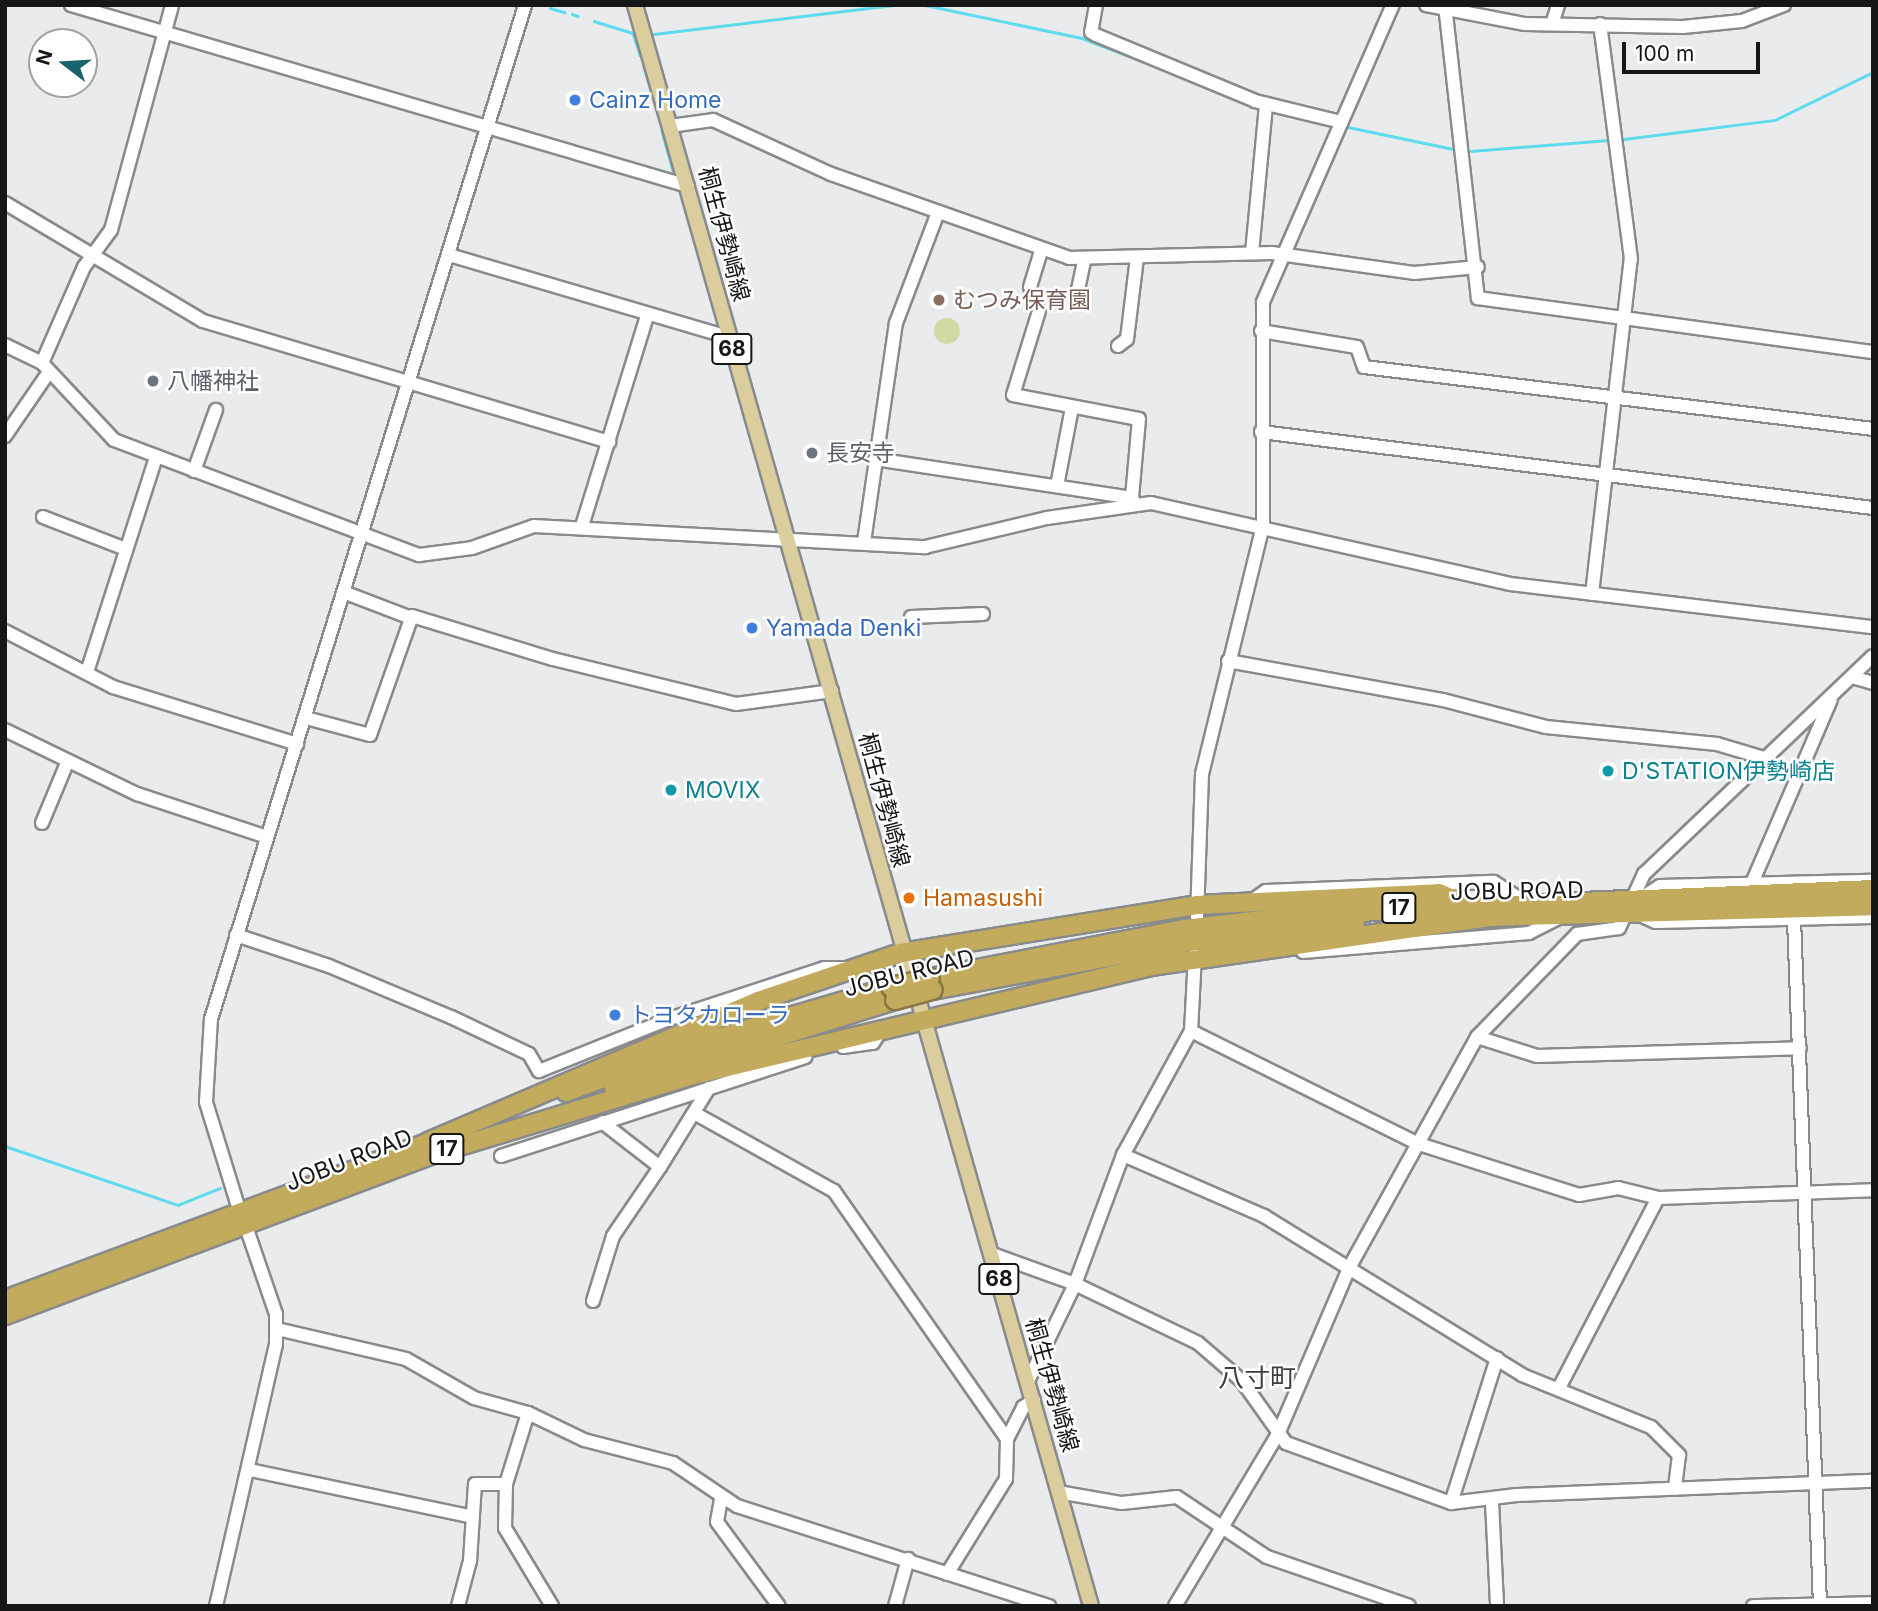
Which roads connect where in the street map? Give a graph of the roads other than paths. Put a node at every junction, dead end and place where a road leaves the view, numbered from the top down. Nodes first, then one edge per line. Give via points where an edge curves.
1 (71, 5) edge
2 (172, 5) edge
3 (525, 5) edge
4 (635, 5) edge
5 (1096, 5) edge
6 (1393, 5) edge
7 (1426, 5) edge
8 (1558, 5) edge
9 (1784, 5) edge
10 (1446, 14) junction
11 (1552, 24) junction
12 (1600, 24) junction
13 (163, 33) junction
14 (1266, 104) junction
15 (1341, 121) junction
16 (670, 126) junction
17 (487, 130) junction
18 (688, 186) junction
19 (5, 203) edge
20 (937, 215) junction
21 (1041, 250) junction
22 (1252, 253) junction
23 (1281, 253) junction
24 (449, 255) junction
25 (91, 256) junction
26 (1137, 257) junction
27 (1084, 261) junction
28 (1478, 267) junction
29 (1030, 287) dead end
30 (1076, 299) dead end
31 (1039, 311) dead end
32 (647, 316) junction
33 (1626, 320) junction
34 (1261, 331) junction
35 (729, 337) junction
36 (5, 345) edge
37 (1118, 346) dead end
38 (1873, 352) edge
39 (45, 368) junction
40 (410, 381) junction
41 (1616, 395) junction
42 (1072, 407) junction
43 (216, 410) dead end
44 (1873, 429) edge
45 (1261, 432) junction
46 (5, 436) edge
47 (609, 442) junction
48 (156, 457) junction
49 (875, 459) junction
50 (194, 471) junction
51 (1605, 473) junction
52 (1057, 486) junction
53 (1134, 501) junction
54 (1873, 508) edge
55 (43, 517) dead end
56 (1263, 525) junction
57 (582, 526) junction
58 (365, 536) junction
59 (789, 537) junction
60 (864, 542) junction
61 (126, 549) junction
62 (346, 593) junction
63 (1592, 594) junction
64 (983, 614) dead end
65 (409, 617) junction
66 (911, 617) dead end
67 (1873, 627) edge
68 (5, 631) edge
69 (1873, 656) edge
70 (1228, 661) junction
71 (88, 669) junction
72 (1852, 677) junction
73 (1873, 683) edge
74 (832, 691) junction
75 (1833, 695) junction
76 (306, 718) junction
77 (5, 730) edge
78 (297, 744) junction
79 (1763, 758) junction
80 (67, 762) junction
81 (42, 823) dead end
82 (267, 837) junction
83 (1873, 881) edge
84 (1752, 883) junction
85 (1873, 889) edge
86 (1522, 901) junction
87 (1250, 903) junction
88 (1461, 903) junction
89 (1635, 905) junction
90 (1873, 906) edge
91 (1766, 908) junction
92 (1197, 911) junction
93 (1563, 915) junction
94 (1496, 916) junction
95 (1873, 917) edge
96 (1787, 919) junction
97 (236, 935) junction
98 (1232, 951) junction
99 (901, 953) junction
100 (1196, 954) junction
101 (844, 968) junction
102 (932, 984) junction
103 (920, 1022) junction
104 (882, 1029) junction
105 (1191, 1031) junction
106 (1477, 1037) junction
107 (1800, 1048) junction
108 (709, 1088) junction
109 (695, 1114) junction
110 (602, 1122) junction
111 (1419, 1144) junction
112 (434, 1147) junction
113 (1123, 1155) junction
114 (500, 1156) dead end
115 (660, 1167) junction
116 (1873, 1189) edge
117 (1804, 1192) junction
118 (1658, 1198) junction
119 (237, 1203) dead end
120 (248, 1231) dead end
121 (992, 1254) junction
122 (1349, 1268) junction
123 (1075, 1284) junction
124 (5, 1300) edge
125 (593, 1301) dead end
126 (5, 1315) edge
127 (277, 1329) junction
128 (1497, 1358) junction
129 (1028, 1381) junction
130 (1559, 1388) junction
131 (1034, 1399) junction
132 (528, 1413) junction
133 (1278, 1434) junction
134 (1007, 1439) junction
135 (250, 1469) junction
136 (1873, 1481) edge
137 (506, 1483) junction
138 (1814, 1483) junction
139 (1675, 1489) junction
140 (1058, 1492) junction
141 (721, 1499) junction
142 (1492, 1502) junction
143 (1451, 1503) junction
144 (468, 1516) junction
145 (1223, 1526) junction
146 (908, 1559) junction
147 (947, 1574) junction
148 (1873, 1603) edge
149 (1820, 1605) edge
150 (216, 1606) edge
151 (458, 1606) edge
152 (552, 1606) edge
153 (779, 1606) edge
154 (895, 1606) edge
155 (1049, 1606) edge
156 (1091, 1606) edge
157 (1175, 1606) edge
158 (1409, 1606) edge
159 (1497, 1606) edge
160 (1753, 1606) edge

1 - 13 street
2 - 13 street
3 - 17 street
4 - 16 main road, 桐生伊勢崎線 / 68
5 - 14 street via 1091,32
6 - 15 street
7 - 10 street
8 - 11 street
9 - 12 street via 1719,24
10 - 11 street
10 - 28 street
11 - 12 street
12 - 33 street via 1629,228
13 - 17 street
13 - 25 street via 111,230
14 - 15 street
14 - 22 street
15 - 23 street
16 - 18 main road, 桐生伊勢崎線 / 68
16 - 20 street via 713,120
17 - 18 street
17 - 24 street
18 - 35 main road, 桐生伊勢崎線 / 68
19 - 25 street
20 - 21 street
20 - 49 street via 897,323
21 - 27 street
21 - 29 street
22 - 23 street
22 - 26 street
23 - 28 street via 1413,273
23 - 34 street via 1265,295
24 - 32 street
24 - 40 street
25 - 39 street
25 - 40 street via 203,321
26 - 27 street
26 - 37 street via 1127,339
27 - 30 street
28 - 33 street via 1482,300
31 - 42 street via 1013,395
32 - 35 street
32 - 47 street
33 - 38 street
33 - 41 street
34 - 41 street via 1357,347 1364,367
34 - 45 street
35 - 59 main road, 桐生伊勢崎線 / 68
36 - 39 street
39 - 46 street
39 - 48 street via 114,440
40 - 47 street
40 - 58 street
41 - 44 street
41 - 51 street
42 - 52 street
42 - 53 street via 1143,422
43 - 50 street
45 - 51 street
45 - 56 street
47 - 57 street
48 - 50 street
48 - 61 street
49 - 52 street
49 - 60 street
50 - 58 street
51 - 54 street
51 - 63 street
52 - 53 street
53 - 56 street
53 - 60 street via 925,547
55 - 61 street
56 - 63 street via 1510,584
56 - 70 street
57 - 58 street via 534,526 430,556
57 - 59 street
58 - 62 street
59 - 60 street
59 - 74 main road, 桐生伊勢崎線 / 68
61 - 71 street
62 - 65 street
62 - 76 street
63 - 67 street
64 - 66 street
65 - 74 street via 736,704
65 - 76 street via 367,737
68 - 71 street
69 - 72 street
70 - 79 street via 1443,700 1546,727 1717,744
70 - 92 street via 1202,775
71 - 78 street via 113,687
72 - 73 street
72 - 75 street
74 - 99 main road, 桐生伊勢崎線 / 68
75 - 79 street
75 - 84 street
76 - 78 street
77 - 80 street
78 - 82 street
79 - 89 street via 1644,874
80 - 81 street
80 - 82 street via 137,794
82 - 97 street
83 - 84 street
84 - 89 street via 1660,886
85 - 89 highway, JOBU ROAD / 17
86 - 87 street via 1494,882 1266,891
86 - 88 highway, JOBU ROAD / 17
86 - 89 highway, JOBU ROAD / 17
87 - 88 highway via 1439,893
87 - 92 highway
88 - 102 highway, JOBU ROAD / 17 via 1185,929
89 - 91 highway, JOBU ROAD / 17
89 - 93 highway, JOBU ROAD / 17
89 - 96 street via 1656,922
89 - 106 street via 1619,928 1577,934
90 - 91 highway, JOBU ROAD / 17
91 - 96 street
92 - 99 highway
93 - 94 highway, JOBU ROAD / 17
93 - 98 street via 1529,933 1250,958
94 - 98 highway
94 - 102 highway, JOBU ROAD / 17 via 1189,942
95 - 96 street
96 - 107 street
97 - 101 street via 329,965 451,1017 529,1054 539,1071 669,1019 824,968
97 - 119 street via 205,1067 214,1141
98 - 100 highway
99 - 101 highway
99 - 103 main road, 桐生伊勢崎線 / 68
100 - 103 highway
100 - 105 street
101 - 112 highway via 582,1073
102 - 112 highway, JOBU ROAD / 17, bridge via 684,1048
103 - 104 highway
103 - 121 main road, 桐生伊勢崎線 / 68
104 - 108 street via 873,1043
104 - 112 highway via 694,1074
105 - 111 street
105 - 113 street
106 - 107 street via 1537,1056
106 - 111 street
107 - 117 street
108 - 109 street
108 - 110 street
109 - 115 street
109 - 134 street via 834,1191
110 - 114 street
110 - 115 street
111 - 118 street via 1579,1195 1625,1188
111 - 122 street
112 - 124 highway, JOBU ROAD / 17
112 - 126 highway, JOBU ROAD / 17
113 - 122 street via 1223,1196
113 - 123 street
115 - 125 street via 613,1236
116 - 117 street
117 - 118 street
117 - 138 street
118 - 130 street
120 - 127 street
121 - 123 street
121 - 129 main road, 桐生伊勢崎線 / 68
122 - 128 street
122 - 133 street
123 - 129 street
123 - 133 street via 1214,1354
127 - 132 street via 406,1359 466,1395
127 - 135 street
128 - 130 street
128 - 143 street
129 - 131 main road, 桐生伊勢崎線 / 68
130 - 139 street via 1619,1410 1670,1441 1679,1455
131 - 134 street
131 - 140 main road, 桐生伊勢崎線 / 68
132 - 137 street
132 - 141 street via 584,1440 673,1463
133 - 143 street
133 - 145 street
134 - 147 street via 1006,1479
135 - 144 street
135 - 150 street
136 - 138 street
137 - 144 street via 477,1481
137 - 152 street via 507,1536
138 - 139 street
138 - 149 street
139 - 142 street via 1517,1495
140 - 145 street via 1122,1503 1177,1497
140 - 156 main road, 桐生伊勢崎線 / 68
141 - 146 street
141 - 153 street via 717,1522
142 - 143 street
142 - 159 street
144 - 151 street via 470,1562
145 - 157 street
145 - 158 street via 1290,1568
146 - 147 street
146 - 154 street
147 - 155 street
148 - 149 street
149 - 160 street

